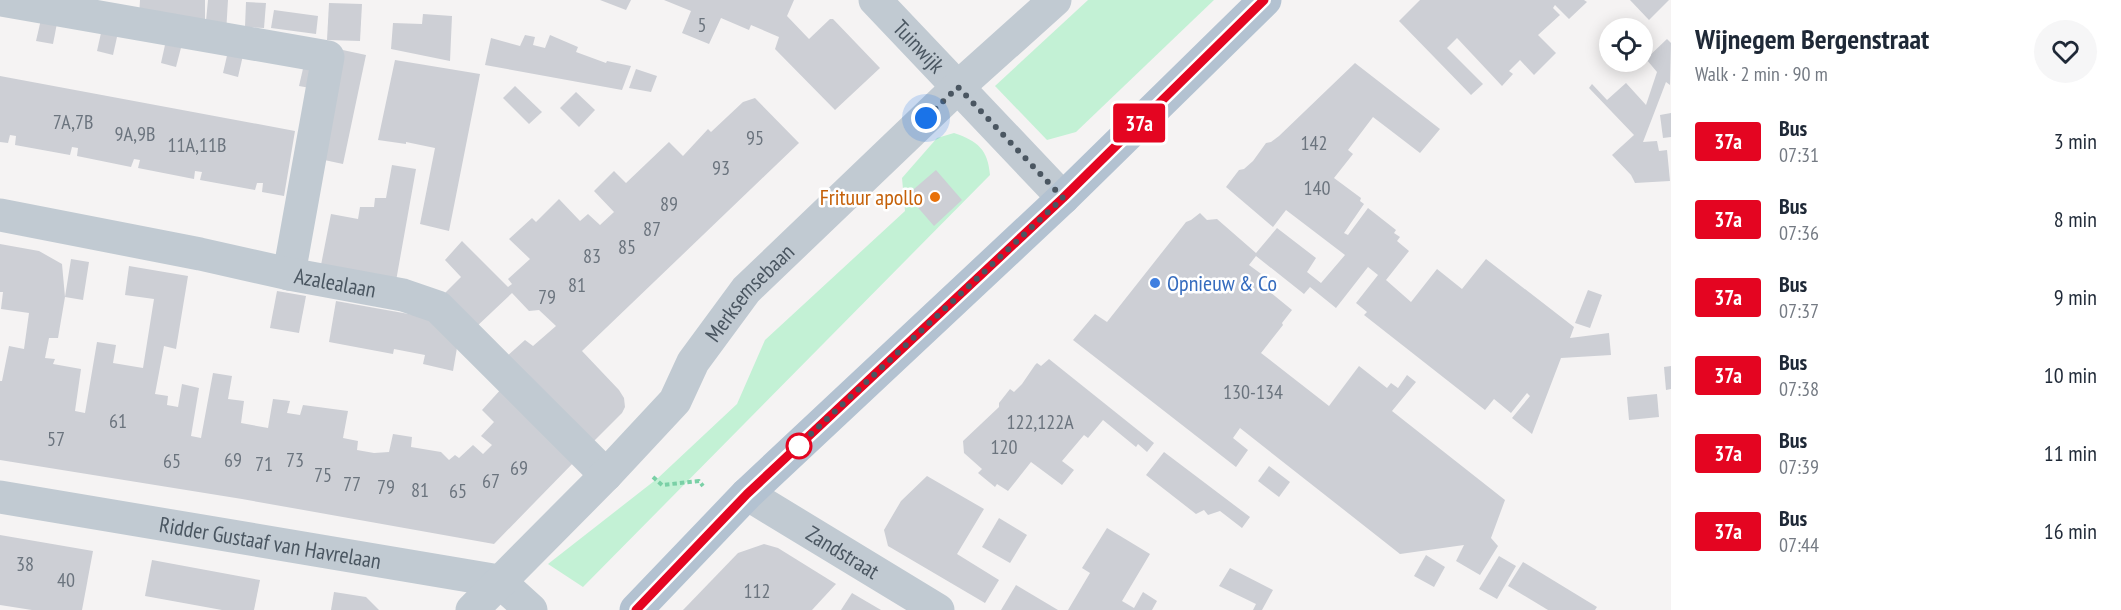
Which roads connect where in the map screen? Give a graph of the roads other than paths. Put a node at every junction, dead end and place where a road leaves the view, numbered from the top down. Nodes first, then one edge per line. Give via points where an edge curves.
1 (2, 0) edge
2 (875, 0) edge
3 (1055, 0) edge
4 (1264, 0) edge
5 (958, 87) junction
6 (1063, 198) junction
7 (0, 215) edge
8 (289, 274) junction
9 (616, 464) junction
10 (0, 497) edge
11 (738, 504) junction
12 (499, 581) junction
13 (472, 610) edge
14 (531, 610) edge
15 (636, 610) edge
16 (938, 610) edge

1 - 8 street via 328,57
2 - 5 street, Tuinwijk
3 - 5 street, Merksemsebaan
4 - 6 main road
5 - 6 street, Tuinwijk
5 - 9 street, Merksemsebaan via 746,290 693,362 675,400
6 - 11 main road
7 - 8 street, Azalealaan
8 - 9 street, Azalealaan via 403,295 438,307
9 - 12 street, Merksemsebaan
10 - 12 street, Ridder Gustaaf van Havrelaan
11 - 15 main road
11 - 16 street, Zandstraat
12 - 13 street, Merksemsebaan
12 - 14 street

